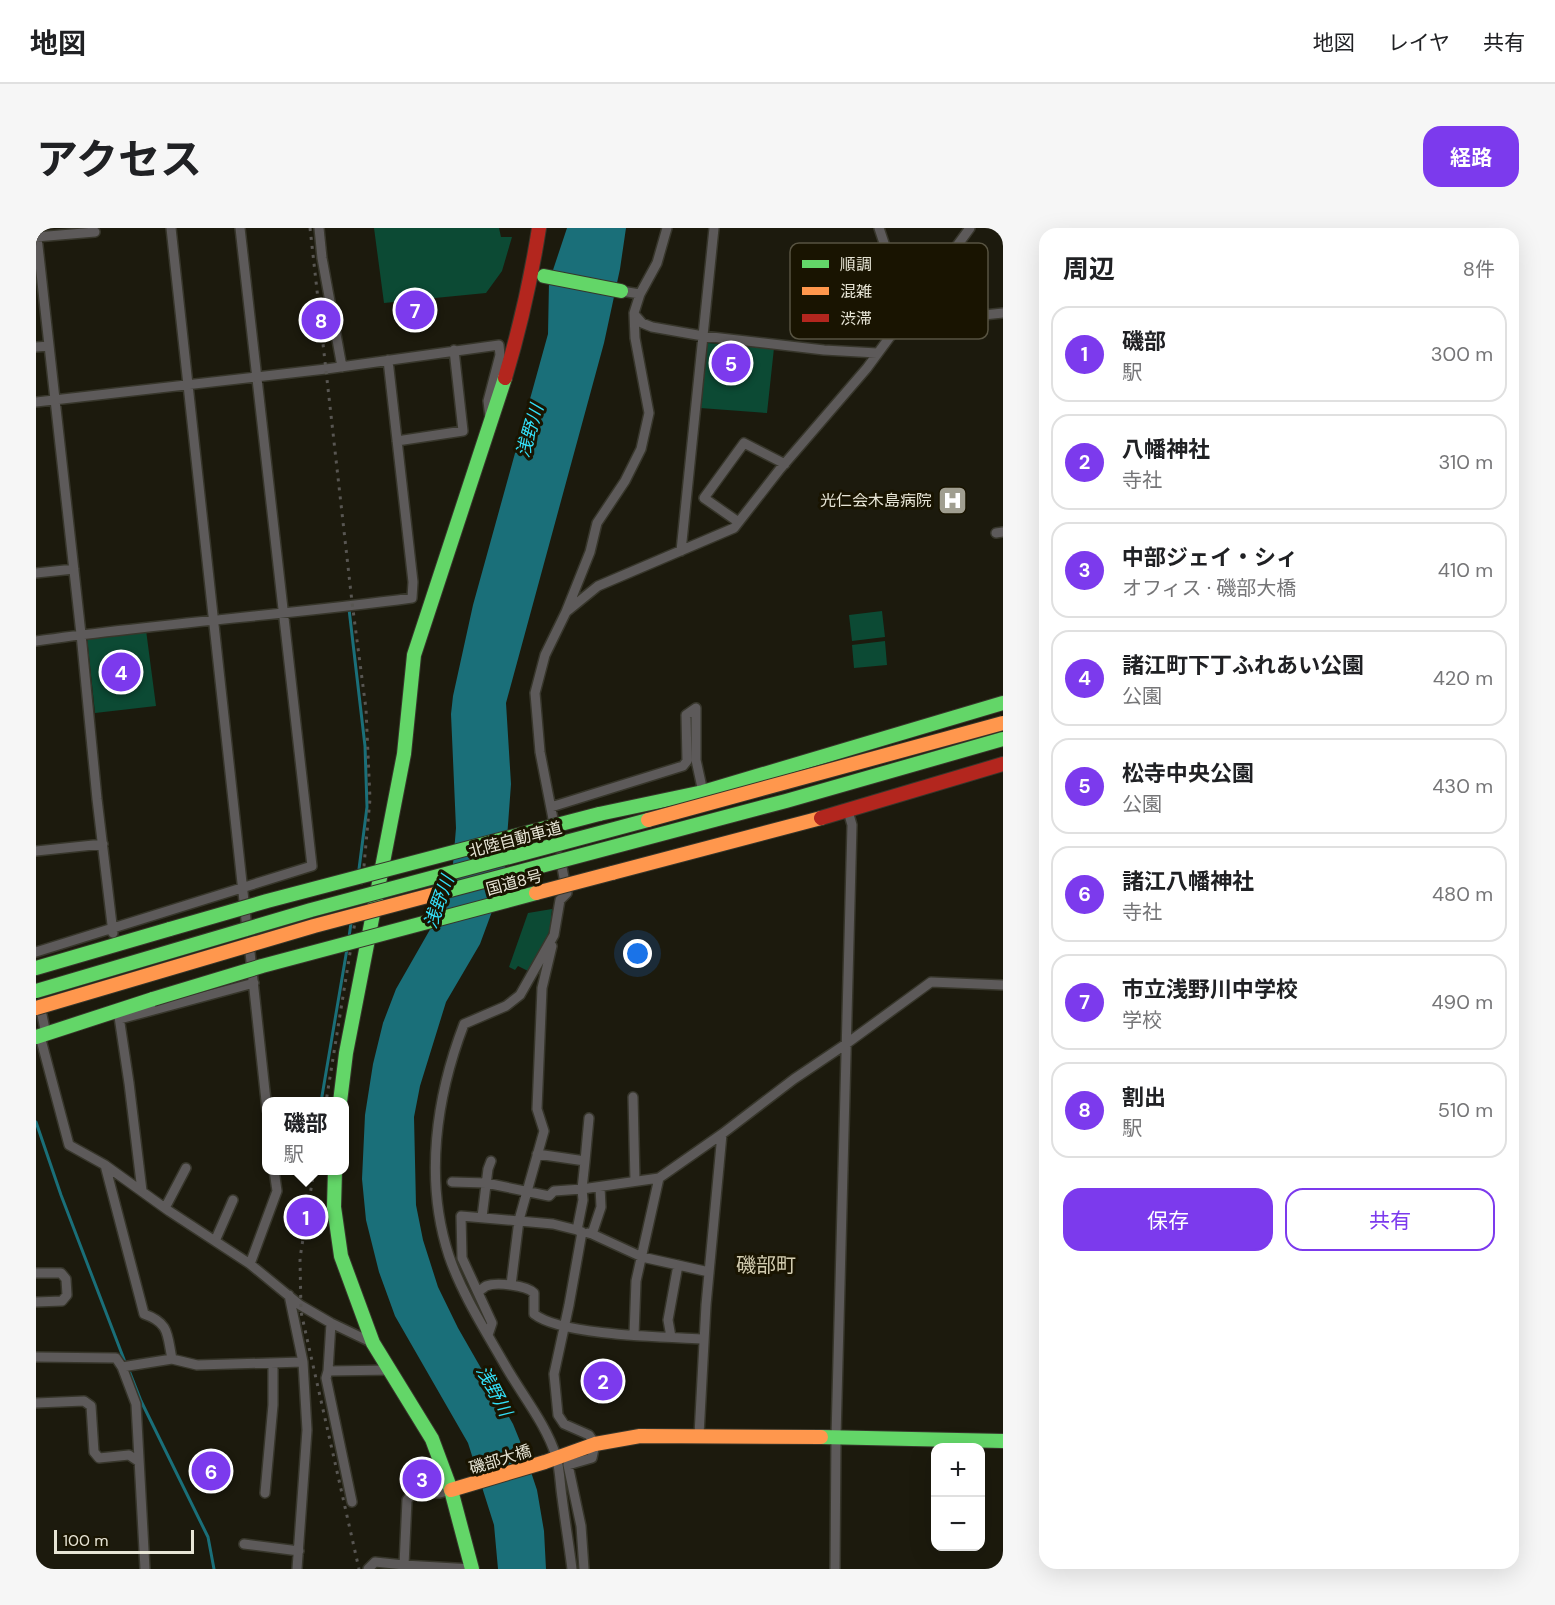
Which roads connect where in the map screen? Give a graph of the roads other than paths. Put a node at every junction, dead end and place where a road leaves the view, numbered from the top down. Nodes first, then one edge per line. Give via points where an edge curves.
1 (171, 228) edge
2 (240, 228) edge
3 (319, 228) edge
4 (539, 228) edge
5 (667, 228) edge
6 (714, 228) edge
7 (879, 228) edge
8 (970, 228) edge
9 (95, 232) dead end
10 (36, 234) edge
11 (884, 243) edge
12 (959, 243) edge
13 (538, 275) junction
14 (621, 291) joint
15 (39, 292) edge
16 (640, 294) junction
17 (634, 313) junction
18 (1003, 313) edge
19 (988, 315) edge
20 (703, 336) junction
21 (887, 339) edge
22 (49, 346) junction
23 (36, 347) edge
24 (454, 350) junction
25 (877, 353) junction
26 (388, 360) junction
27 (342, 367) junction
28 (257, 376) junction
29 (188, 385) junction
30 (55, 400) junction
31 (36, 402) edge
32 (491, 422) junction
33 (397, 441) junction
34 (785, 464) junction
35 (738, 521) junction
36 (681, 551) junction
37 (74, 569) junction
38 (36, 573) edge
39 (566, 612) junction
40 (283, 614) junction
41 (214, 619) junction
42 (81, 634) junction
43 (36, 641) edge
44 (1003, 703) edge
45 (1003, 723) edge
46 (1003, 739) edge
47 (1003, 764) edge
48 (703, 792) junction
49 (551, 807) junction
50 (848, 811) junction
51 (103, 844) junction
52 (36, 851) edge
53 (243, 888) junction
54 (113, 929) junction
55 (554, 935) junction
56 (114, 944) junction
57 (36, 952) edge
58 (36, 968) edge
59 (254, 983) junction
60 (1003, 985) edge
61 (36, 991) edge
62 (39, 1012) edge
63 (119, 1015) junction
64 (41, 1036) edge
65 (846, 1044) junction
66 (266, 1097) edge
67 (341, 1097) edge
68 (633, 1097) dead end
69 (589, 1118) dead end
70 (722, 1134) junction
71 (537, 1154) junction
72 (491, 1161) dead end
73 (585, 1161) junction
74 (105, 1165) junction
75 (186, 1168) dead end
76 (275, 1175) edge
77 (335, 1175) edge
78 (659, 1178) junction
79 (635, 1181) junction
80 (452, 1182) dead end
81 (486, 1183) junction
82 (600, 1187) junction
83 (582, 1189) junction
84 (526, 1190) junction
85 (141, 1191) junction
86 (233, 1200) dead end
87 (165, 1208) junction
88 (482, 1217) junction
89 (519, 1220) junction
90 (584, 1232) junction
91 (215, 1241) junction
92 (642, 1257) junction
93 (250, 1264) junction
94 (678, 1265) junction
95 (709, 1272) junction
96 (36, 1273) edge
97 (511, 1285) junction
98 (478, 1292) junction
99 (289, 1295) junction
100 (36, 1302) edge
101 (331, 1323) junction
102 (564, 1325) junction
103 (488, 1335) junction
104 (634, 1335) junction
105 (671, 1337) junction
106 (704, 1339) junction
107 (373, 1343) junction
108 (36, 1357) edge
109 (172, 1359) junction
110 (303, 1362) junction
111 (273, 1364) junction
112 (122, 1367) junction
113 (392, 1370) junction
114 (328, 1371) junction
115 (36, 1403) edge
116 (699, 1435) junction
117 (836, 1437) junction
118 (1003, 1441) edge
119 (595, 1444) junction
120 (551, 1460) junction
121 (138, 1461) junction
122 (458, 1488) junction
123 (265, 1493) dead end
124 (352, 1502) dead end
125 (244, 1544) dead end
126 (298, 1551) junction
127 (404, 1565) junction
128 (435, 1568) edge
129 (145, 1569) edge
130 (297, 1569) edge
131 (368, 1569) edge
132 (472, 1569) edge
133 (572, 1569) edge
134 (584, 1569) edge
135 (835, 1569) edge

1 - 29 street
2 - 28 street
3 - 27 street
4 - 13 main road
5 - 16 street via 657,263
6 - 20 street
7 - 11 street
8 - 12 street
9 - 10 street
10 - 15 street
13 - 14 main road
13 - 32 main road
14 - 16 street
15 - 22 street
16 - 17 street
17 - 20 street via 652,327
17 - 39 street via 649,413 641,449 597,523
18 - 19 street
20 - 25 street
20 - 36 street
21 - 25 street
22 - 23 street
22 - 30 street
24 - 26 street
24 - 32 street via 499,345 488,400
24 - 33 street via 463,431
25 - 34 street
26 - 27 street
26 - 33 street
27 - 28 street
28 - 29 street
28 - 40 street
29 - 30 street
29 - 41 street
30 - 31 street
30 - 37 street
32 - 67 main road via 414,655 404,754
33 - 40 street via 412,598
34 - 35 street
34 - 35 street via 744,443 704,498
35 - 36 street via 734,528
36 - 39 street via 598,586
37 - 38 street
37 - 42 street
39 - 49 street via 545,655 535,693 540,752
40 - 41 street
40 - 53 street via 312,866
41 - 42 street
41 - 53 street
42 - 43 street
42 - 51 street
44 - 48 main road
45 - 61 main road, 北陸自動車道, bridge via 793,783 311,910
46 - 62 main road, 北陸自動車道, bridge via 303,929
47 - 50 main road, 国道8号
48 - 49 street via 696,760 696,708 686,715 687,761 683,766
48 - 56 main road, bridge via 598,814
49 - 55 street via 567,894 560,900
50 - 63 main road, 国道8号, bridge via 262,966 153,999
50 - 65 street via 852,825
51 - 52 street
51 - 54 street
53 - 54 street
53 - 59 street
54 - 56 street
54 - 57 street
55 - 71 street via 542,988 537,1109 544,1131
55 - 103 street via 520,994 506,1006 464,1024 441,1099 434,1175 439,1217 455,1272
56 - 58 main road
59 - 63 street
59 - 66 street
60 - 65 street via 931,982
62 - 64 street
63 - 64 main road, 国道8号
63 - 85 street
64 - 74 street via 69,1145
65 - 70 street
65 - 117 street
68 - 79 street
69 - 73 street
70 - 78 street
70 - 95 street
71 - 73 street
71 - 84 street
72 - 81 street
73 - 83 street
74 - 85 street
74 - 109 street via 144,1314 166,1328
75 - 87 street
76 - 93 street via 277,1191
77 - 107 main road via 334,1207 341,1256
78 - 79 street
78 - 92 street
79 - 82 street
80 - 81 street
81 - 84 street
81 - 88 street
82 - 83 street
82 - 90 street via 601,1207
83 - 84 street via 554,1191 549,1196
83 - 90 street
84 - 89 street
85 - 87 street
86 - 91 street
87 - 91 street
88 - 89 street
88 - 98 street via 461,1216 462,1258
89 - 90 street
89 - 97 street
90 - 92 street
90 - 102 street
91 - 93 street
92 - 94 street
92 - 104 street via 636,1281
93 - 99 street
94 - 95 street
94 - 105 street via 668,1320
95 - 106 street
96 - 100 street via 61,1273 66,1279 67,1294 62,1301
97 - 98 street via 488,1285
97 - 102 street via 529,1288 534,1293 534,1314
98 - 103 street via 492,1323
99 - 101 street
99 - 110 street
101 - 107 street
101 - 114 street
102 - 104 street
102 - 119 street via 554,1374 558,1415 564,1424 589,1435
103 - 120 street via 548,1435
104 - 105 street
105 - 106 street
106 - 116 street
107 - 113 main road
108 - 112 street via 116,1359
109 - 111 street via 197,1365
109 - 112 street
110 - 111 street
110 - 126 street via 307,1430
111 - 123 street
112 - 121 street via 136,1404
113 - 114 street
113 - 122 main road
114 - 124 street via 326,1378
115 - 121 street via 84,1401 91,1406 94,1452 99,1458 129,1455
116 - 117 main road, 磯部大橋
116 - 119 main road, 磯部大橋 via 640,1436
117 - 118 main road, 磯部大橋
117 - 135 street
119 - 120 main road, 磯部大橋
119 - 134 street via 592,1458 568,1465 581,1526
120 - 122 main road, 磯部大橋
120 - 133 street
121 - 129 street
122 - 127 street via 413,1493 407,1500
122 - 132 main road
125 - 126 street
126 - 130 street
127 - 128 street
127 - 131 street via 375,1562
128 - 132 street

